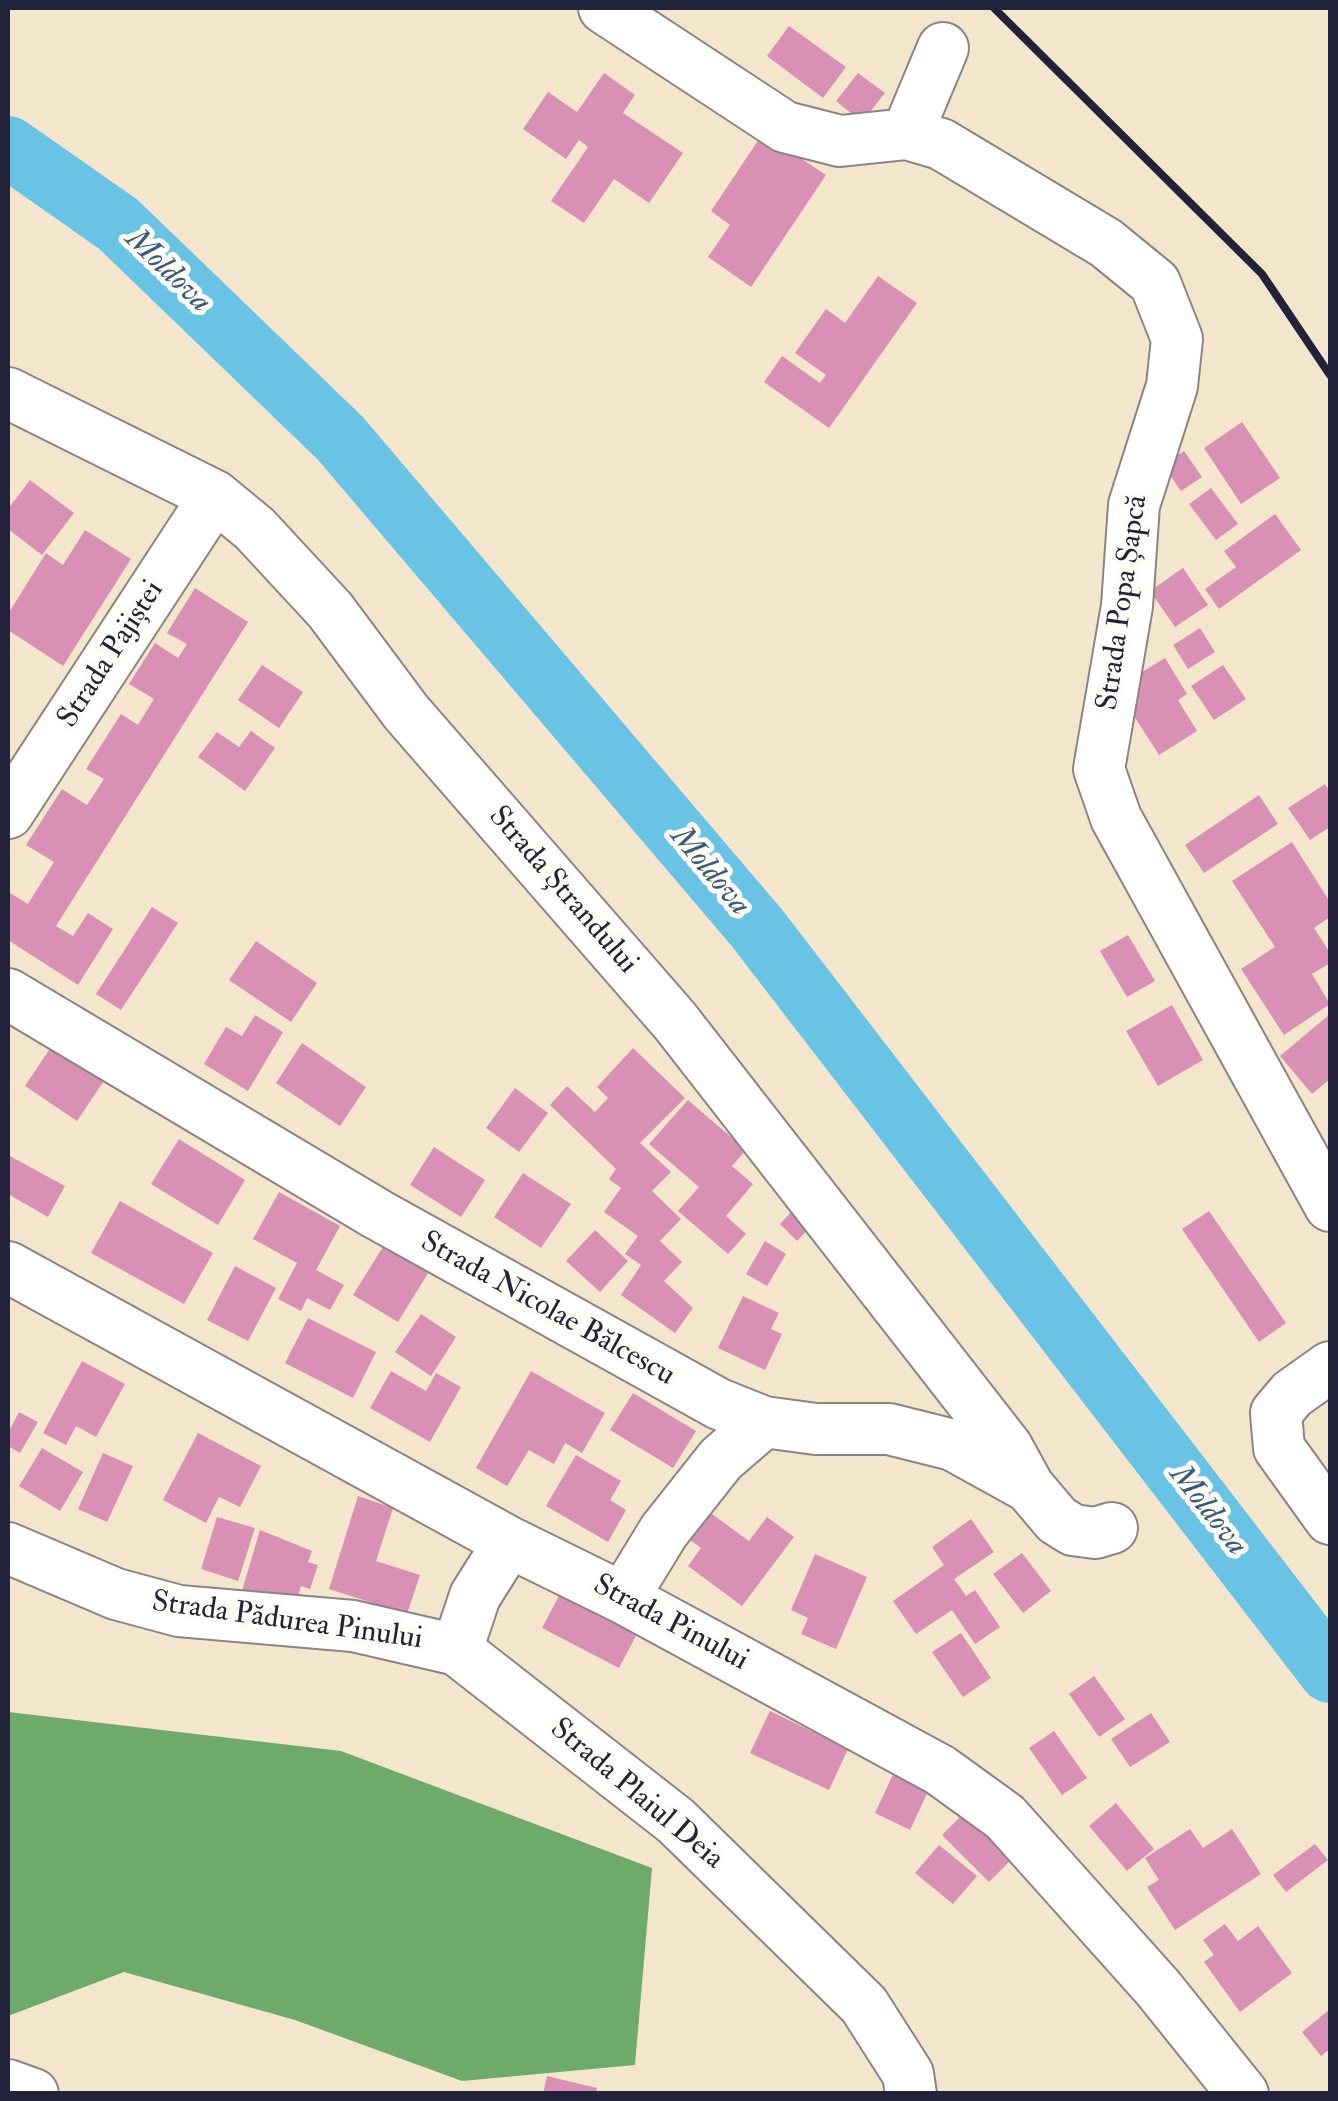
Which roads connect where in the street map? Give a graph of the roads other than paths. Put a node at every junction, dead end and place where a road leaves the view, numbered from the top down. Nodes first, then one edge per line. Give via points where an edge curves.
1 (604, 8) edge
2 (943, 48) dead end
3 (907, 134) junction
4 (8, 393) edge
5 (215, 496) junction
6 (8, 813) edge
7 (8, 994) edge
8 (1330, 1206) edge
9 (8, 1267) edge
10 (1330, 1367) edge
11 (764, 1422) junction
12 (1029, 1487) junction
13 (1330, 1519) edge
14 (1112, 1528) dead end
15 (510, 1542) junction
16 (8, 1548) edge
17 (623, 1598) junction
18 (457, 1650) junction
19 (8, 2086) edge
20 (33, 2094) edge
21 (911, 2094) edge
22 (1244, 2094) edge

1 - 3 street, Strada Popa Șapcă via 785,127 840,141
2 - 3 street
3 - 8 street, Strada Popa Șapcă via 941,144 1106,243 1155,283 1170,312 1177,339 1172,386 1134,504 1127,606 1099,769 1116,818
4 - 5 street, Strada Ștrandului
5 - 6 street, Strada Pajiștei
5 - 12 street, Strada Ștrandului via 330,610 406,712 674,1021 1007,1447
7 - 11 street, Strada Nicolae Bălcescu via 591,1336
9 - 15 street, Strada Pinului
10 - 13 street via 1276,1412 1279,1448
11 - 12 street, Strada Nicolae Bălcescu via 889,1429 952,1445
11 - 17 street via 721,1459 664,1530
12 - 14 street, Strada Nicolae Bălcescu via 1073,1530
15 - 17 street, Strada Pinului
15 - 18 street via 475,1596
16 - 18 street, Strada Pădurea Pinului via 116,1594 179,1610 352,1626
17 - 22 street, Strada Pinului via 940,1770 1005,1817
18 - 21 street, Strada Plaiul Deia via 690,1834 864,2004 908,2074
19 - 20 street

